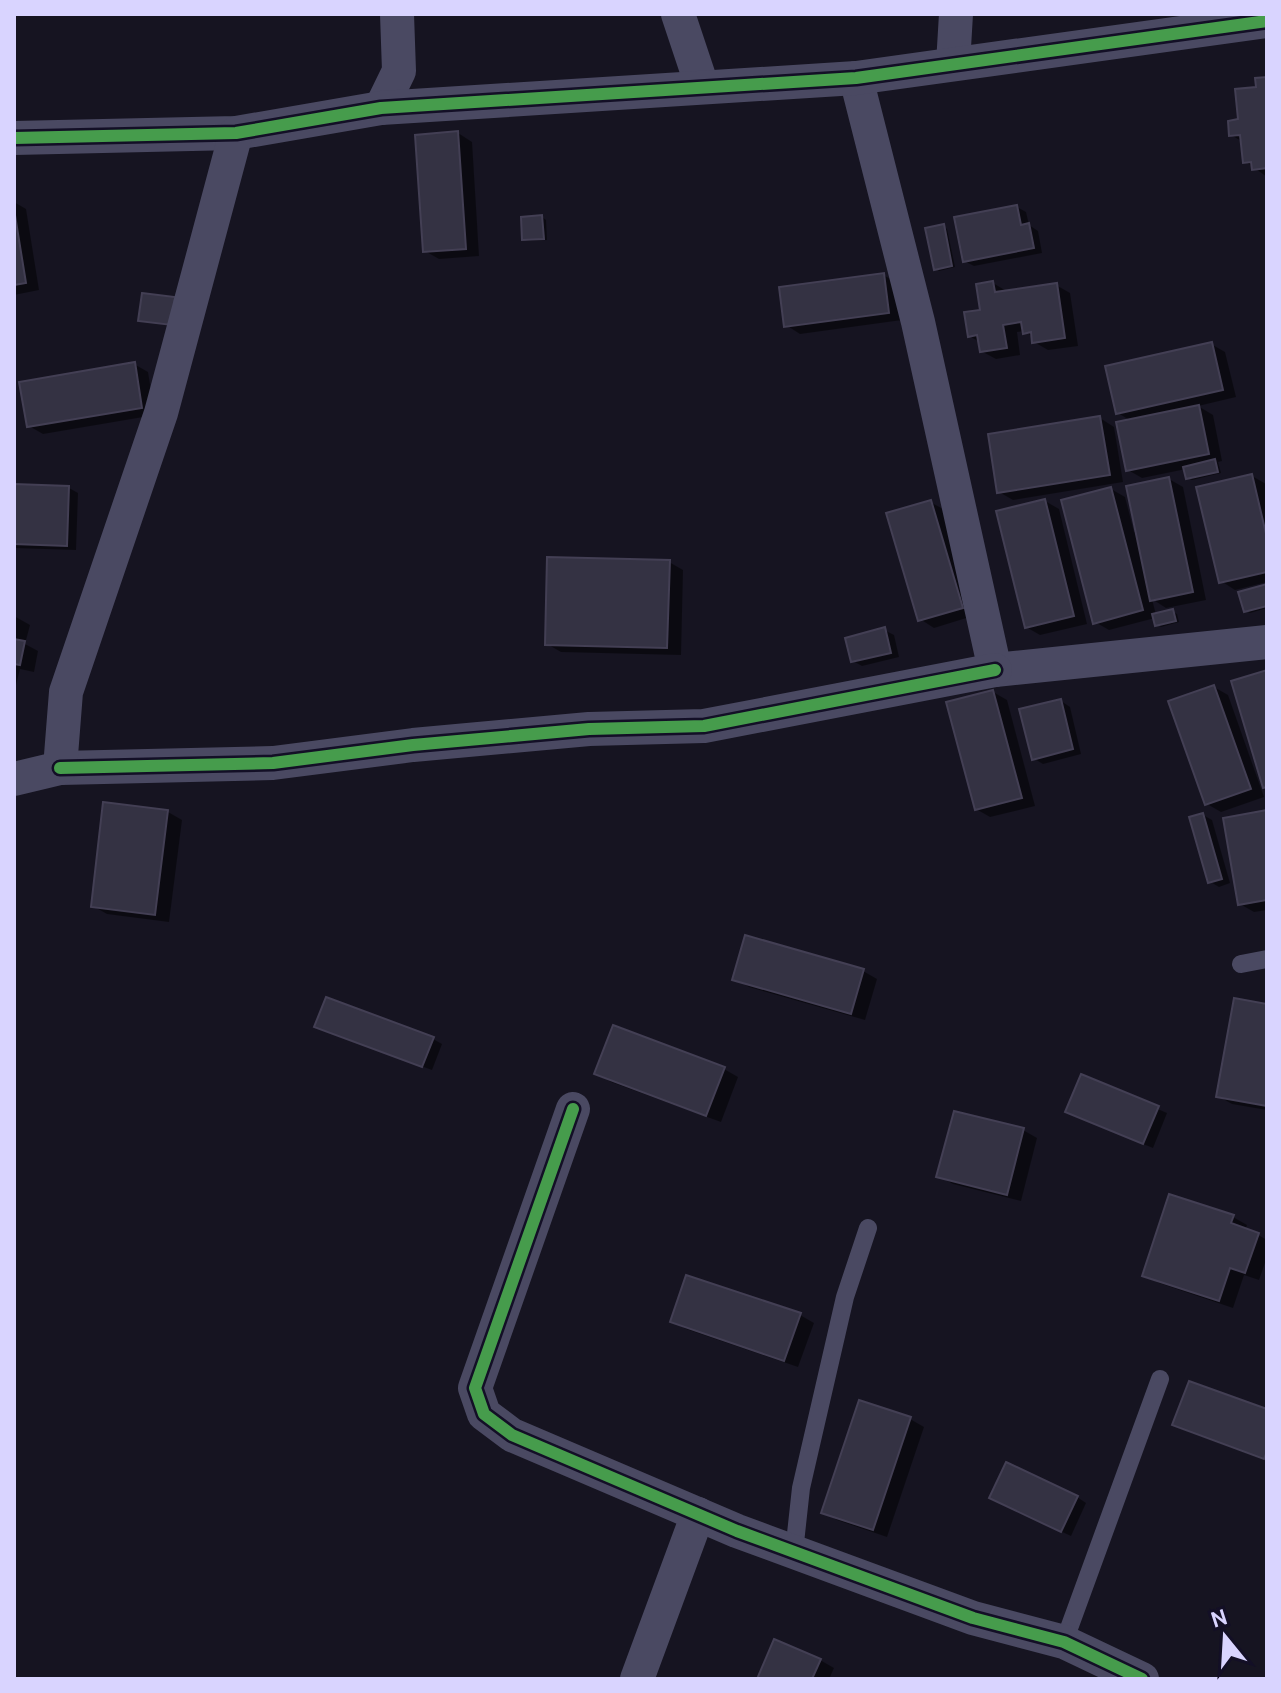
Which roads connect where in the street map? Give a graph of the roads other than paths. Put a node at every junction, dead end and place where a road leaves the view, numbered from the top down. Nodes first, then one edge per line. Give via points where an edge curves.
1 (397, 14) edge
2 (678, 14) edge
3 (956, 14) edge
4 (1267, 21) edge
5 (953, 64) junction
6 (856, 78) junction
7 (702, 86) junction
8 (381, 108) junction
9 (236, 133) junction
10 (14, 138) edge
11 (1267, 642) edge
12 (995, 670) junction
13 (60, 768) junction
14 (14, 779) edge
15 (1267, 959) edge
16 (1241, 964) dead end
17 (573, 1109) dead end
18 (868, 1228) dead end
19 (1160, 1379) dead end
20 (698, 1514) junction
21 (794, 1552) junction
22 (1064, 1642) junction
23 (637, 1679) edge
24 (1142, 1679) edge

1 - 8 street via 399,71
2 - 7 street
3 - 5 street
4 - 5 street
5 - 6 street
6 - 7 street
6 - 12 street via 918,322
7 - 8 street
8 - 9 street
9 - 10 street
9 - 13 street via 161,413 66,692
11 - 12 street
12 - 13 street via 704,726 589,729 273,763
13 - 14 street
15 - 16 lane
17 - 20 street via 475,1388 484,1414 512,1435
18 - 21 lane via 845,1297 801,1488
19 - 22 lane
20 - 21 street
20 - 23 street
21 - 22 street via 973,1618
22 - 24 street

